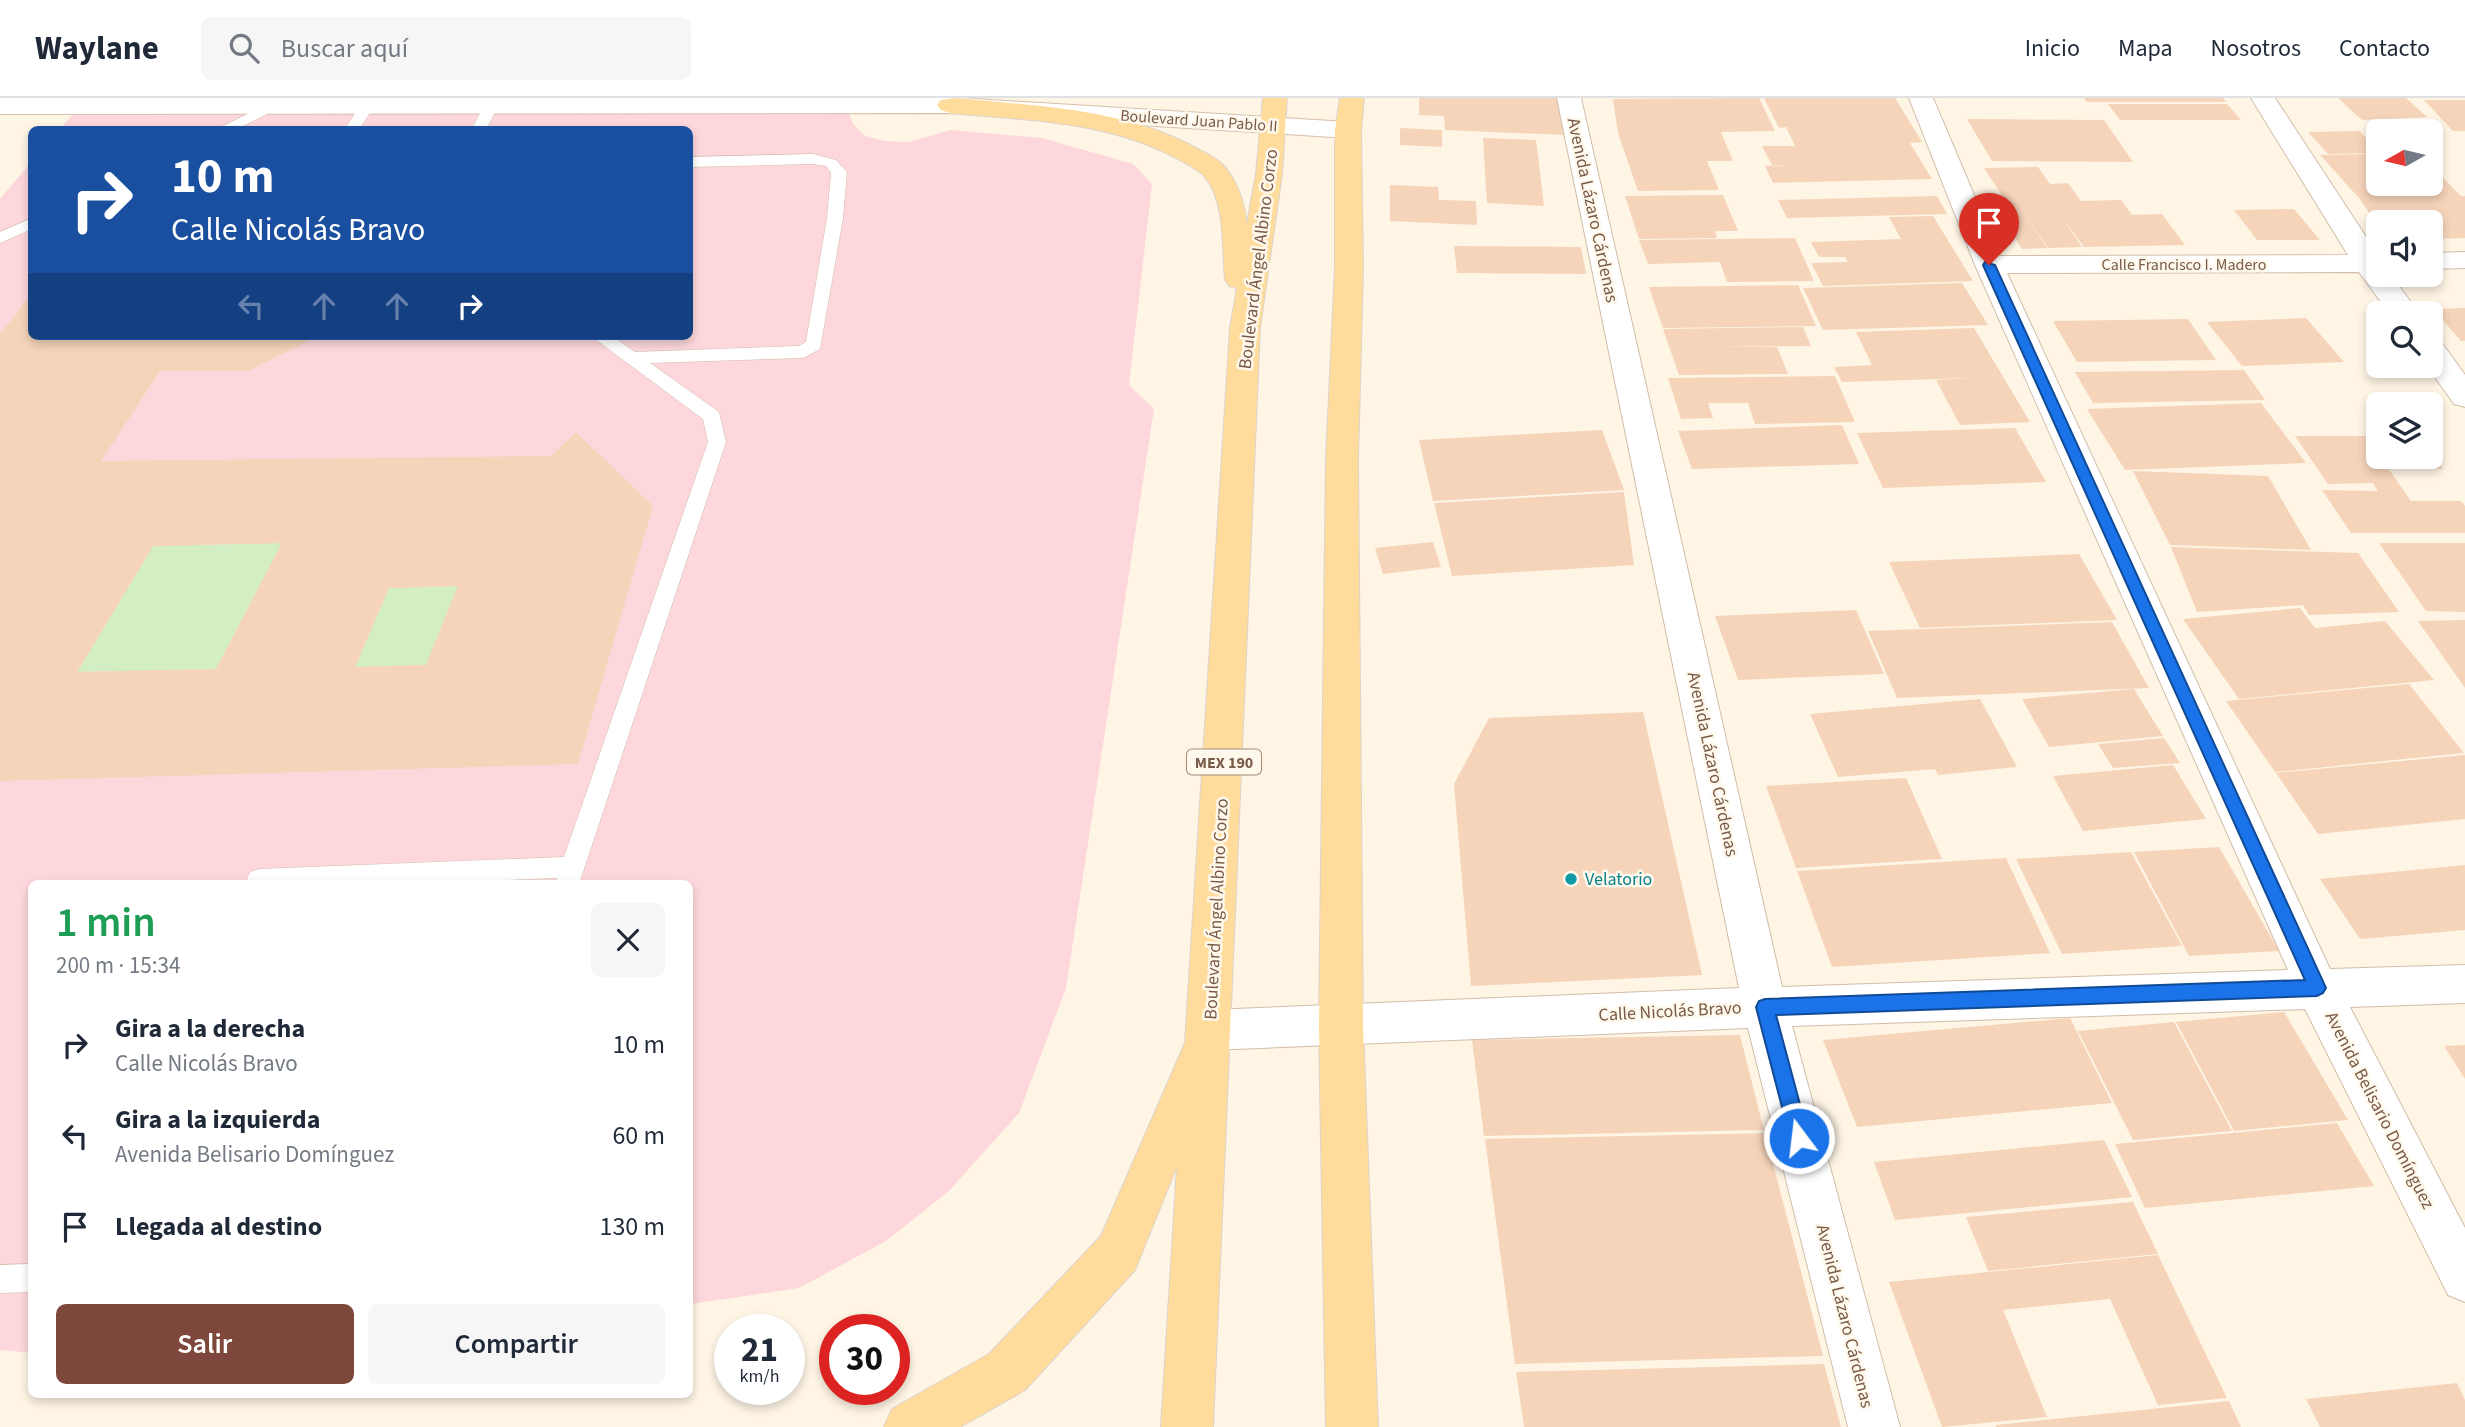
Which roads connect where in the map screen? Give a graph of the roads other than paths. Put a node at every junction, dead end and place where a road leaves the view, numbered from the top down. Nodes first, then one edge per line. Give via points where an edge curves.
1 (1569, 98) edge
2 (1920, 98) edge
3 (2263, 98) edge
4 (282, 102) edge
5 (950, 105) junction
6 (0, 106) edge
7 (367, 106) junction
8 (491, 106) junction
9 (1274, 112) edge
10 (1350, 114) edge
11 (231, 126) edge
12 (354, 126) edge
13 (480, 126) edge
14 (693, 162) edge
15 (28, 225) edge
16 (0, 238) edge
17 (2366, 253) edge
18 (2465, 260) edge
19 (2443, 261) edge
20 (2366, 264) edge
21 (1989, 265) junction
22 (1245, 328) junction
23 (606, 340) edge
24 (631, 358) junction
25 (2443, 367) edge
26 (2465, 397) edge
27 (571, 875) edge
28 (259, 879) dead end
29 (2465, 984) edge
30 (2317, 988) junction
31 (1765, 1007) junction
32 (1341, 1026) junction
33 (1210, 1030) junction
34 (28, 1278) edge
35 (2465, 1278) edge
36 (0, 1279) edge
37 (910, 1427) edge
38 (1187, 1427) edge
39 (1352, 1427) edge
40 (1874, 1427) edge

1 - 31 street, Avenida Lázaro Cárdenas
2 - 21 street, Avenida Belisario Domínguez
3 - 17 street
4 - 6 street, Boulevard Juan Pablo II
4 - 7 street, Boulevard Juan Pablo II
4 - 11 lane
5 - 8 street, Boulevard Juan Pablo II
5 - 9 street, Boulevard Juan Pablo II
5 - 22 main road via 1081,120 1145,135 1182,150 1214,171 1230,202
7 - 8 street, Boulevard Juan Pablo II
7 - 12 lane
8 - 13 lane
9 - 10 street, Boulevard Juan Pablo II
9 - 22 main road, Boulevard Ángel Albino Corzo / MEX 190
10 - 32 main road via 1342,474
14 - 24 lane via 813,159 831,163 839,172 814,345 803,352
15 - 16 lane
18 - 19 street
20 - 21 street, Calle Francisco I. Madero
21 - 30 street, Avenida Belisario Domínguez
22 - 33 main road, Boulevard Ángel Albino Corzo / MEX 190
23 - 24 lane
24 - 27 lane via 712,416 717,442
25 - 26 street
27 - 28 lane
29 - 30 street, Calle Nicolás Bravo
30 - 31 street, Calle Nicolás Bravo
30 - 35 street, Avenida Belisario Domínguez
31 - 32 street, Calle Nicolás Bravo
31 - 40 street, Avenida Lázaro Cárdenas
32 - 33 street, Calle Nicolás Bravo
32 - 39 main road
33 - 37 main road via 1118,1253 1007,1372
33 - 38 main road, Boulevard Ángel Albino Corzo / MEX 190
34 - 36 lane

